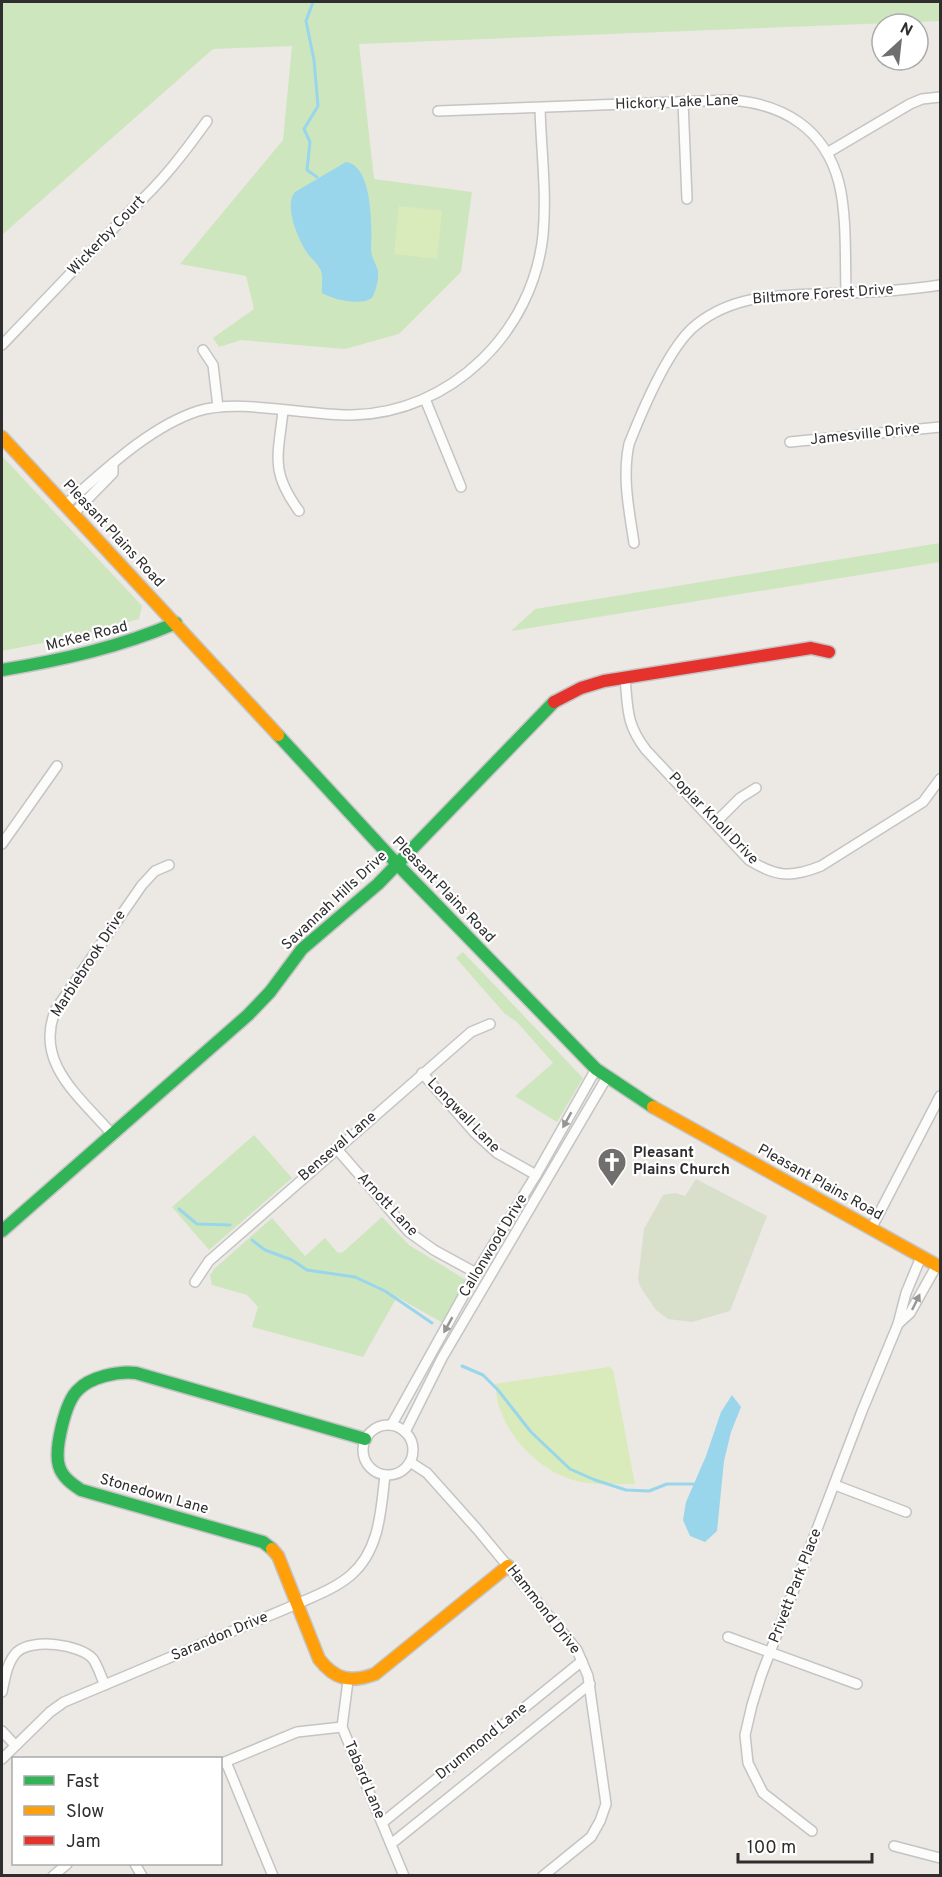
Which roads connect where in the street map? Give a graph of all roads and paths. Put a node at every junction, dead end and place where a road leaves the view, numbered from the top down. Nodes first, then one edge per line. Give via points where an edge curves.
1 (940, 97) edge
2 (683, 102) junction
3 (540, 108) junction
4 (438, 111) dead end
5 (207, 121) dead end
6 (827, 153) junction
7 (687, 199) dead end
8 (940, 285) edge
9 (846, 293) junction
10 (2, 345) edge
11 (203, 350) dead end
12 (424, 399) junction
13 (218, 407) junction
14 (283, 411) junction
15 (940, 427) edge
16 (2, 437) edge
17 (790, 442) dead end
18 (461, 487) dead end
19 (69, 509) junction
20 (299, 511) dead end
21 (634, 543) dead end
22 (176, 623) junction
23 (829, 652) dead end
24 (2, 670) edge
25 (625, 678) junction
26 (57, 766) dead end
27 (940, 779) edge
28 (756, 788) dead end
29 (715, 823) junction
30 (2, 844) edge
31 (397, 864) junction
32 (169, 865) dead end
33 (490, 1024) dead end
34 (596, 1069) junction
35 (423, 1073) junction
36 (607, 1077) junction
37 (940, 1096) edge
38 (111, 1133) junction
39 (336, 1148) junction
40 (536, 1175) junction
41 (3, 1228) edge
42 (871, 1229) junction
43 (921, 1257) junction
44 (939, 1266) edge
45 (476, 1273) junction
46 (195, 1282) dead end
47 (898, 1324) junction
48 (392, 1424) junction
49 (405, 1432) junction
50 (365, 1439) junction
51 (410, 1462) junction
52 (385, 1475) junction
53 (835, 1485) junction
54 (906, 1512) dead end
55 (508, 1566) junction
56 (297, 1604) junction
57 (728, 1637) dead end
58 (771, 1652) junction
59 (582, 1661) junction
60 (348, 1681) junction
61 (590, 1684) junction
62 (857, 1684) dead end
63 (105, 1685) junction
64 (2, 1692) edge
65 (342, 1727) junction
66 (2, 1731) edge
67 (15, 1745) junction
68 (2, 1759) edge
69 (223, 1763) edge
70 (382, 1822) junction
71 (812, 1831) dead end
72 (391, 1844) junction
73 (894, 1846) dead end
74 (940, 1857) edge
75 (65, 1865) edge
76 (53, 1875) edge
77 (273, 1875) edge
78 (404, 1875) edge
79 (543, 1875) edge

1 - 6 street via 910,104
2 - 3 street, Hickory Lake Lane
2 - 6 street, Hickory Lake Lane via 731,100 776,109 807,128
2 - 7 street
3 - 4 street, Hickory Lake Lane
3 - 12 street via 543,235 530,290 488,355 457,381
5 - 10 street, Wickerby Court via 167,175
6 - 9 street, Hickory Lake Lane via 842,200
8 - 9 street, Biltmore Forest Drive
9 - 21 street, Biltmore Forest Drive via 741,301 695,325 667,362 629,444 627,488
11 - 13 street via 213,365
12 - 14 street via 380,413
12 - 18 street
13 - 14 street
13 - 19 street via 163,426 113,463 113,473
14 - 20 street via 278,472
15 - 17 street, Jamesville Drive
16 - 19 street, Pleasant Plains Road
19 - 22 street, Pleasant Plains Road
22 - 24 street, McKee Road via 97,652
22 - 31 street, Pleasant Plains Road
23 - 25 street, Savannah Hills Drive via 811,648
25 - 29 street, Poplar Knoll Drive via 634,735
25 - 31 street, Savannah Hills Drive via 581,688 554,702
26 - 30 street
27 - 29 street, Poplar Knoll Drive via 923,802 821,866 805,872 788,875 766,871 748,860
28 - 29 street
31 - 34 street, Pleasant Plains Road
31 - 38 street, Savannah Hills Drive via 302,949 248,1015
32 - 38 street, Marblebrook Drive via 155,871 142,885 51,1019 49,1045 53,1060 61,1075
33 - 35 street, Benseval Lane via 471,1032
34 - 36 street, Pleasant Plains Road
34 -> 40 street, Callonwood Drive
35 - 39 street, Benseval Lane
35 - 40 street, Longwall Lane via 497,1153
36 - 42 street, Pleasant Plains Road
36 - 49 street, Callonwood Drive via 442,1358
37 - 42 street
38 - 41 street, Savannah Hills Drive
39 - 45 street, Arnott Lane via 409,1232
39 - 46 street, Benseval Lane via 209,1261
40 - 45 street, Callonwood Drive
42 - 43 street, Pleasant Plains Road
43 - 44 street, Pleasant Plains Road
43 - 47 street, Privett Park Place
47 -> 44 street, Privett Park Place via 910,1313
45 -> 48 street, Callonwood Drive
47 - 53 street, Privett Park Place
48 - 49 street
48 - 50 street via 376,1427
49 - 51 street via 413,1447
50 - 52 street via 366,1462
50 - 56 street, Stonedown Lane via 145,1375 127,1373 93,1382 77,1390 69,1403 57,1455 71,1484 263,1542 278,1556
51 - 52 street via 399,1472
51 - 55 street, Hammond Drive via 427,1473
52 - 56 street, Sarandon Drive via 375,1540 364,1560 352,1575
53 - 54 street
53 - 58 street, Privett Park Place
55 - 59 street, Hammond Drive
55 - 60 street via 375,1674
56 - 60 street, Stonedown Lane via 319,1659 327,1670
56 - 63 street, Sarandon Drive
57 - 58 street
58 - 62 street
58 - 71 street, Privett Park Place via 745,1735 748,1763 763,1793
59 - 61 street, Hammond Drive
59 - 70 street, Drummond Lane
60 - 65 street, Tabard Lane
61 - 72 street, Drummond Lane
61 - 79 street, Hammond Drive via 606,1804 591,1837
63 - 64 street via 86,1654 74,1648 39,1644 18,1652 9,1663
63 - 67 street, Sarandon Drive via 64,1702
65 - 69 street via 297,1732
65 - 70 street, Tabard Lane
66 - 67 street
67 - 68 street, Sarandon Drive
69 - 77 street
70 - 72 street, Tabard Lane
72 - 78 street, Tabard Lane
73 - 74 street
75 - 76 street

